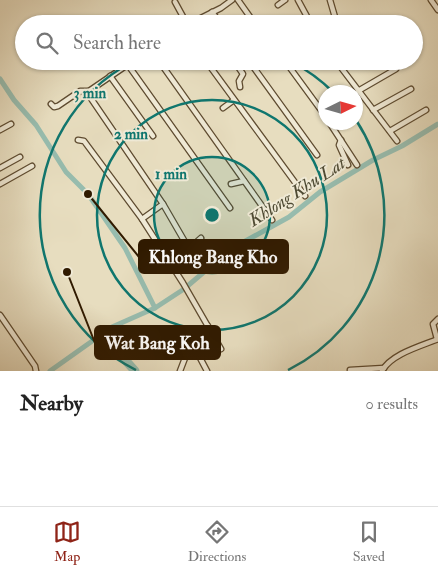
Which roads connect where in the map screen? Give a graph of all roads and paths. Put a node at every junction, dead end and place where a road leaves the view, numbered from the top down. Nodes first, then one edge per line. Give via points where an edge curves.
1 (232, 0) edge
2 (238, 0) edge
3 (285, 0) edge
4 (298, 0) edge
5 (330, 0) edge
6 (431, 0) edge
7 (175, 2) dead end
8 (278, 5) dead end
9 (438, 10) edge
10 (212, 12) junction
11 (183, 15) edge
12 (206, 15) edge
13 (214, 15) edge
14 (249, 15) edge
15 (306, 15) edge
16 (334, 15) edge
17 (120, 70) edge
18 (132, 70) edge
19 (165, 70) edge
20 (212, 70) edge
21 (240, 70) edge
22 (255, 70) edge
23 (292, 70) edge
24 (343, 70) edge
25 (394, 70) edge
26 (110, 76) junction
27 (354, 85) edge
28 (240, 86) dead end
29 (363, 88) edge
30 (411, 89) dead end
31 (89, 91) junction
32 (363, 97) edge
33 (234, 100) junction
34 (51, 104) dead end
35 (318, 106) edge
36 (223, 108) dead end
37 (374, 110) junction
38 (426, 110) dead end
39 (11, 124) dead end
40 (0, 130) edge
41 (334, 130) edge
42 (390, 131) junction
43 (153, 136) dead end
44 (78, 140) dead end
45 (341, 140) junction
46 (397, 141) dead end
47 (317, 155) dead end
48 (20, 157) dead end
49 (0, 160) edge
50 (348, 165) dead end
51 (357, 165) dead end
52 (32, 166) dead end
53 (2, 167) edge
54 (244, 181) junction
55 (0, 184) edge
56 (231, 184) dead end
57 (306, 196) dead end
58 (163, 204) junction
59 (230, 208) dead end
60 (142, 218) junction
61 (272, 220) dead end
62 (201, 238) dead end
63 (0, 314) edge
64 (438, 319) edge
65 (208, 326) junction
66 (438, 339) edge
67 (221, 348) dead end
68 (184, 358) dead end
69 (383, 369) edge
70 (350, 370) dead end
71 (36, 371) edge
72 (180, 371) edge
73 (207, 371) edge

1 - 10 street
2 - 14 street
3 - 8 street
4 - 15 street
5 - 16 street
6 - 9 street
7 - 11 street
10 - 12 street
10 - 13 street
17 - 26 street
18 - 59 street
19 - 54 street
20 - 33 street
21 - 28 street via 243,74
22 - 47 street
23 - 35 street
24 - 27 street
25 - 29 street
26 - 31 street
26 - 43 street
30 - 37 street
31 - 34 street via 80,91 58,106
31 - 58 street
32 - 37 street
33 - 36 street
33 - 57 street
37 - 42 street
38 - 42 street
39 - 40 street
41 - 45 street
42 - 46 street
44 - 60 street via 84,141
45 - 50 street via 339,146
45 - 51 street
48 - 53 street
49 - 53 street
52 - 55 street
54 - 56 street
54 - 61 street
58 - 60 street
58 - 62 street via 187,245 192,246
60 - 65 street
63 - 71 street via 36,366
64 - 66 street via 433,324
65 - 67 street
65 - 73 street via 190,339
66 - 69 street via 395,358
68 - 72 street
69 - 70 street

